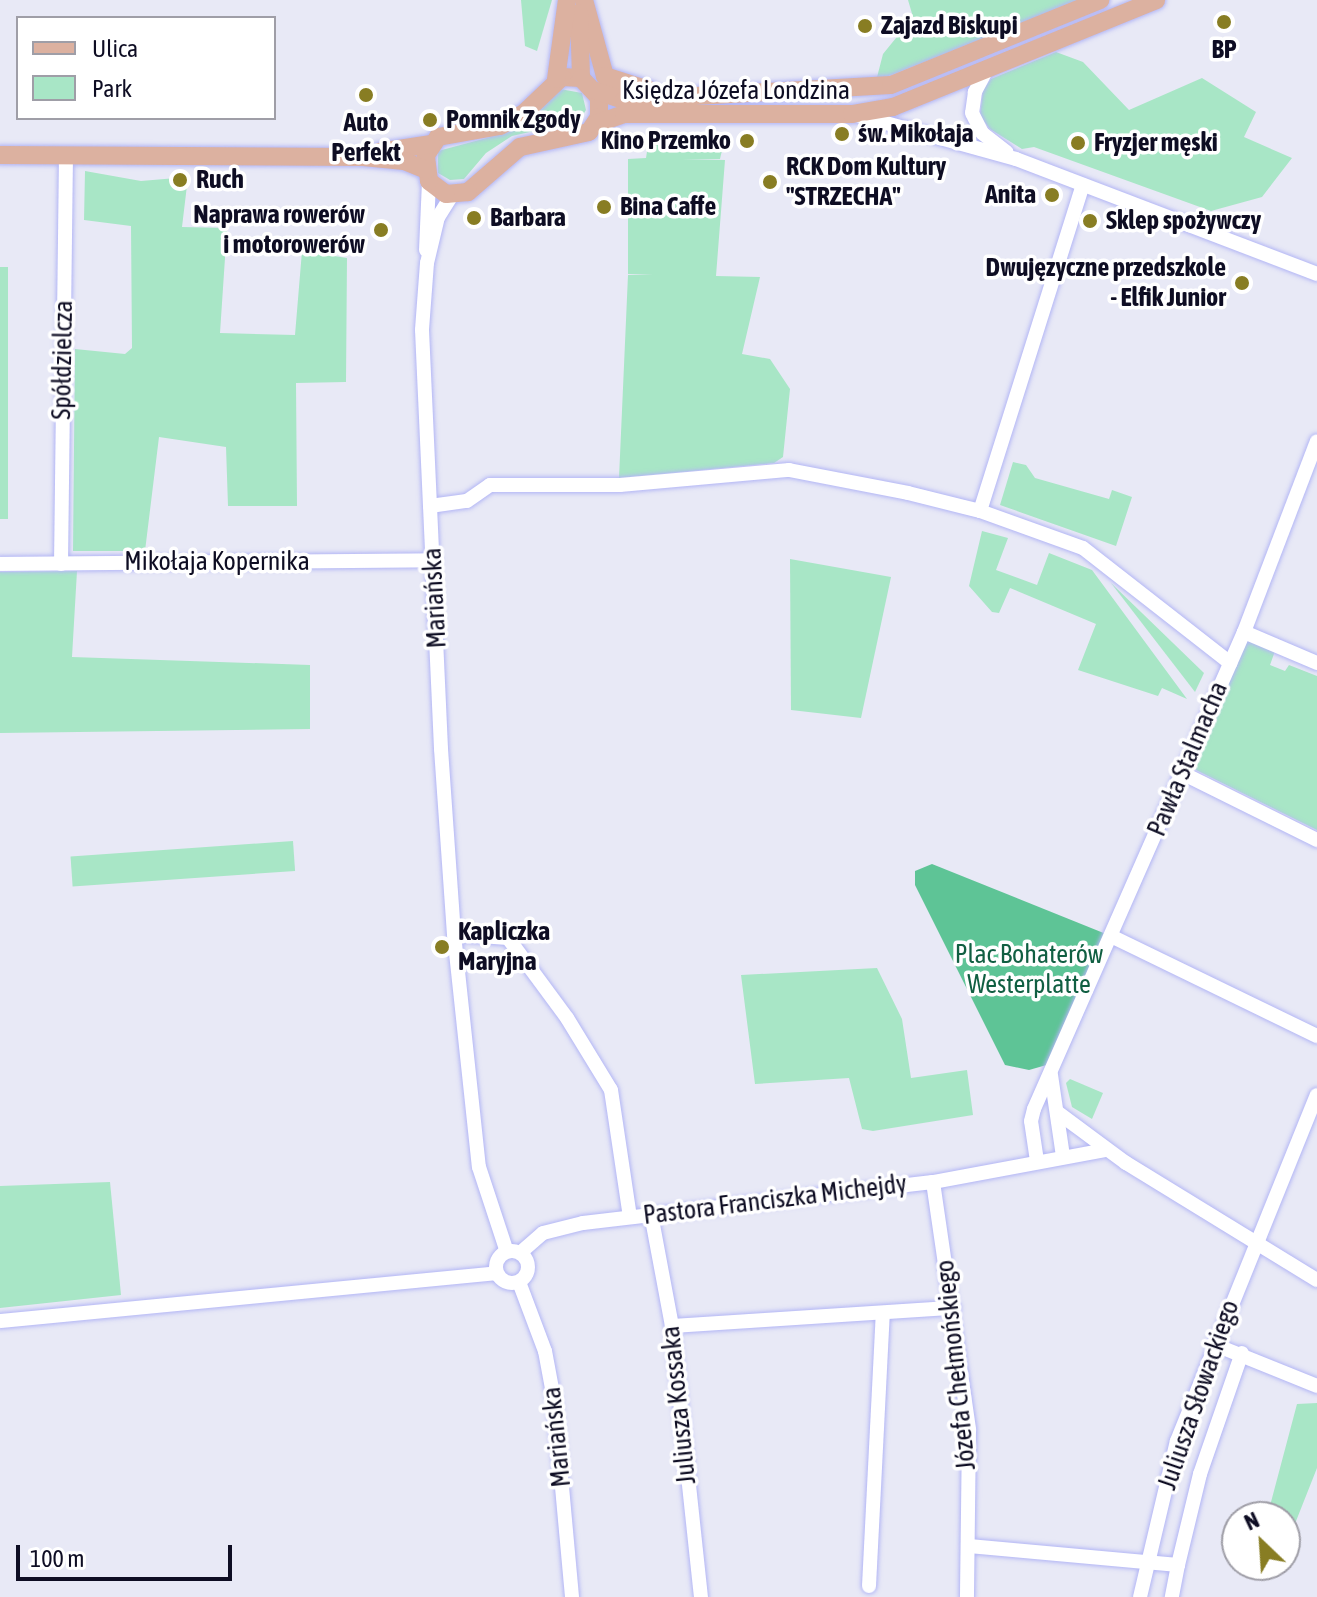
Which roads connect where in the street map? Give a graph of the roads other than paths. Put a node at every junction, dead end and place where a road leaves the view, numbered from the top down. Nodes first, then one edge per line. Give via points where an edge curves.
1 (567, 0) edge
2 (582, 0) edge
3 (1100, 0) edge
4 (1156, 0) edge
5 (986, 71) junction
6 (581, 78) junction
7 (556, 79) junction
8 (596, 91) junction
9 (678, 97) junction
10 (852, 114) junction
11 (595, 124) junction
12 (431, 144) junction
13 (0, 155) edge
14 (66, 156) junction
15 (363, 157) junction
16 (1016, 159) junction
17 (427, 176) junction
18 (1083, 185) junction
19 (452, 195) junction
20 (427, 263) junction
21 (1317, 274) edge
22 (1317, 441) edge
23 (430, 506) junction
24 (980, 511) junction
25 (434, 560) junction
26 (0, 564) edge
27 (61, 564) junction
28 (1244, 632) junction
29 (1230, 663) junction
30 (1317, 663) edge
31 (1182, 773) junction
32 (1317, 840) edge
33 (454, 934) junction
34 (1111, 936) junction
35 (1317, 1036) edge
36 (1051, 1074) junction
37 (1317, 1095) edge
38 (1057, 1112) junction
39 (1106, 1150) junction
40 (1063, 1156) junction
41 (1037, 1161) junction
42 (933, 1182) junction
43 (651, 1214) junction
44 (630, 1217) junction
45 (1255, 1242) junction
46 (513, 1252) junction
47 (496, 1273) junction
48 (1317, 1280) edge
49 (519, 1282) junction
50 (953, 1308) junction
51 (883, 1313) junction
52 (0, 1321) edge
53 (672, 1326) junction
54 (1213, 1344) junction
55 (1242, 1353) junction
56 (1317, 1386) edge
57 (969, 1546) junction
58 (1147, 1561) junction
59 (1178, 1565) junction
60 (869, 1586) dead end
61 (572, 1597) edge
62 (701, 1597) edge
63 (967, 1597) edge
64 (1140, 1597) edge
65 (1172, 1597) edge

1 - 7 main road
2 - 6 main road
2 - 9 main road via 605,76 624,86
3 - 9 main road, Księdza Józefa Londzina via 891,85 824,93
4 - 5 main road
5 - 10 main road via 904,105
5 - 16 street, Księdza Józefa Londzina via 973,98 973,118 982,133
6 - 7 main road
6 - 8 main road
7 - 12 main road via 513,120 478,133 444,134
8 - 9 main road via 624,100
8 - 11 main road via 600,110
10 - 11 main road, Księdza Józefa Londzina via 624,114
10 - 16 street, Księdza Józefa Londzina
11 - 19 main road, Księdza Józefa Londzina via 583,135 520,147 474,188
12 - 15 main road
12 - 17 main road
13 - 14 main road
14 - 15 main road
14 - 27 street, Spółdzielcza
15 - 17 main road via 404,161
16 - 18 street, Księdza Józefa Londzina
17 - 19 main road
17 - 20 street, Mariańska
18 - 21 street, Księdza Józefa Londzina
18 - 24 street
19 - 20 street, Mariańska via 438,217
20 - 23 street, Mariańska via 422,330
22 - 28 street, Pawła Stalmacha
23 - 24 street via 467,501 490,485 620,485 789,470
23 - 25 street, Mariańska
24 - 29 street via 1083,548
25 - 27 street, Mikołaja Kopernika
25 - 33 street, Mariańska
26 - 27 street, Mikołaja Kopernika
28 - 29 street, Pawła Stalmacha
28 - 30 street
29 - 31 street, Pawła Stalmacha
31 - 32 street
31 - 34 street, Pawła Stalmacha
33 - 44 street via 508,938 567,1018 611,1090
33 - 46 street, Mariańska via 480,1178
34 - 35 street
34 - 36 street, Pawła Stalmacha
36 - 38 street
36 - 41 street, Pawła Stalmacha via 1031,1121
37 - 45 street, Juliusza Słowackiego
38 - 39 street
38 - 40 street
39 - 40 street, Pastora Franciszka Michejdy
39 - 45 street
40 - 41 street, Pastora Franciszka Michejdy
41 - 42 street, Pastora Franciszka Michejdy
42 - 43 street, Pastora Franciszka Michejdy
42 - 50 street, Józefa Chełmońskiego
43 - 44 street, Pastora Franciszka Michejdy
43 - 53 street, Juliusza Kossaka
44 - 46 street, Pastora Franciszka Michejdy via 543,1233
45 - 48 street
45 - 54 street, Juliusza Słowackiego
46 - 47 street via 498,1258
46 - 49 street via 528,1269
47 - 49 street via 504,1282
47 - 52 street
49 - 61 street, Mariańska via 545,1351 552,1388
50 - 51 street
50 - 57 street, Józefa Chełmońskiego via 969,1430
51 - 53 street
51 - 60 street
53 - 62 street, Juliusza Kossaka via 690,1509 701,1557
54 - 55 street
54 - 58 street, Juliusza Słowackiego via 1177,1441
55 - 56 street
55 - 59 street via 1200,1474
57 - 58 street
57 - 63 street, Józefa Chełmońskiego
58 - 59 street
58 - 64 street, Juliusza Słowackiego
59 - 65 street

